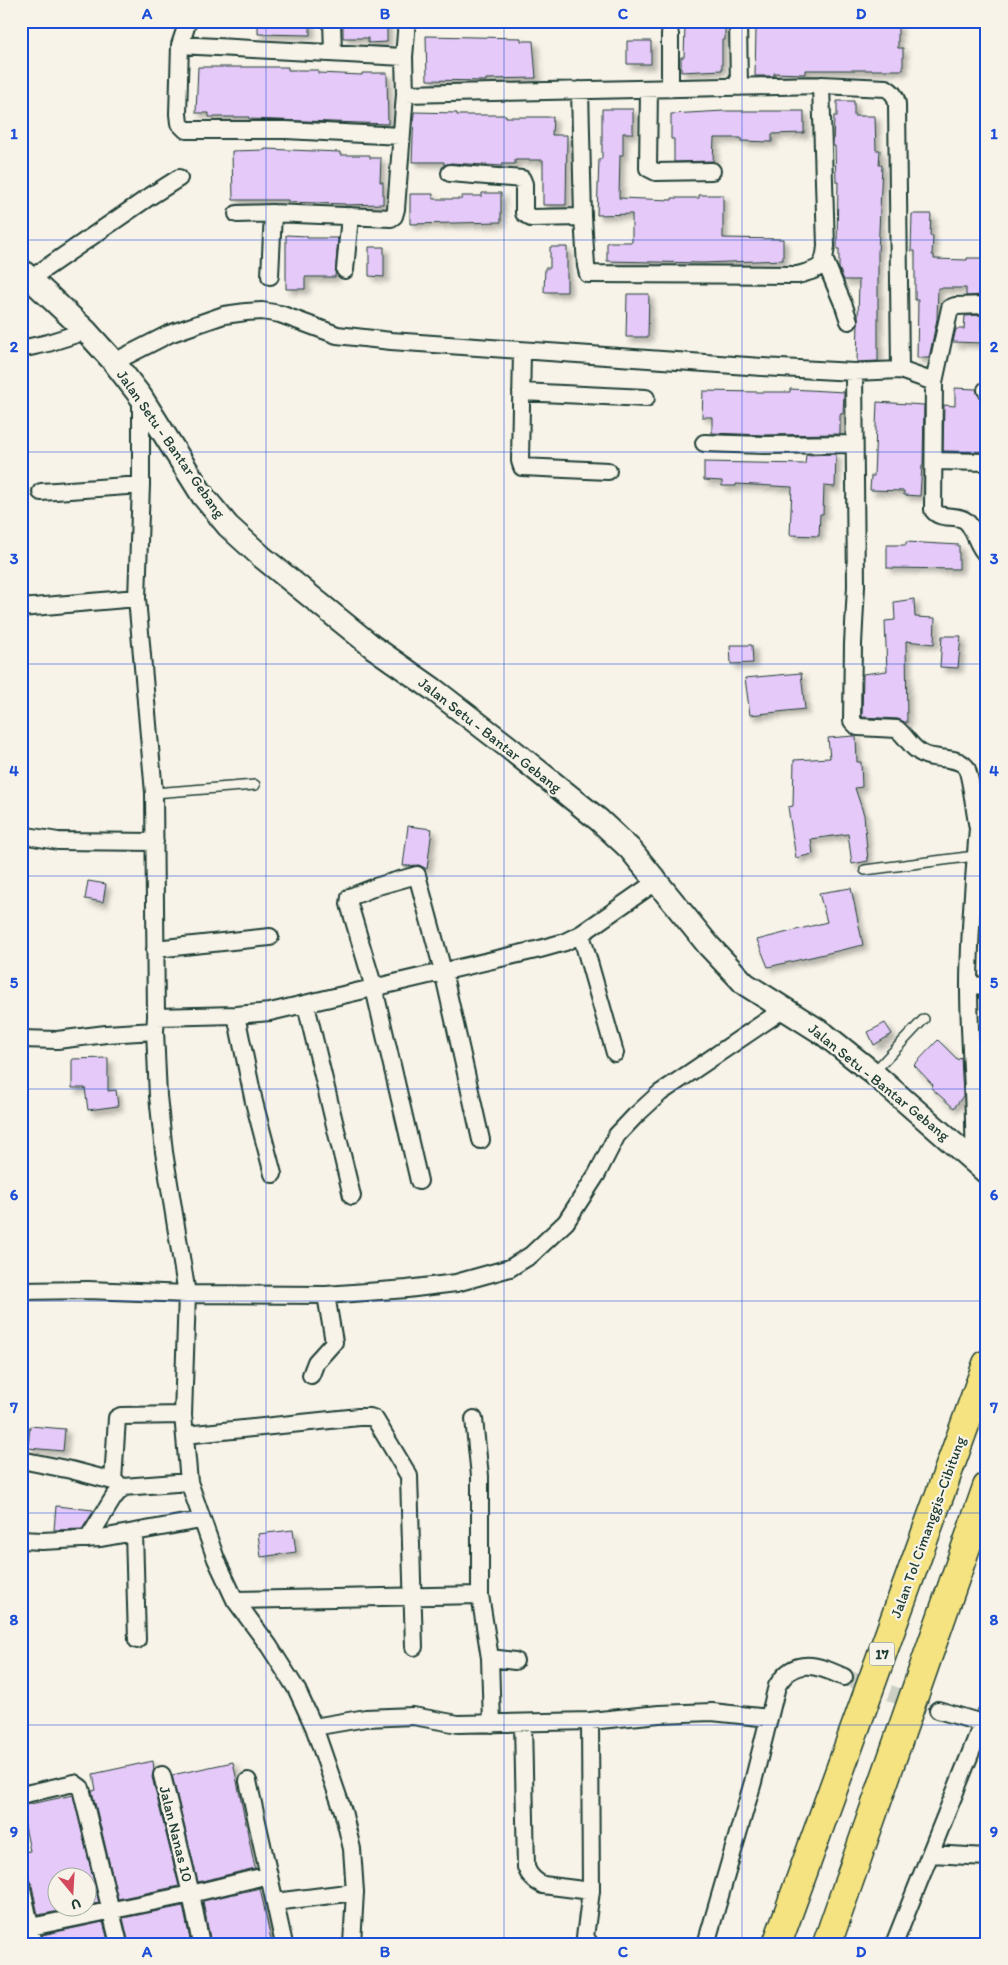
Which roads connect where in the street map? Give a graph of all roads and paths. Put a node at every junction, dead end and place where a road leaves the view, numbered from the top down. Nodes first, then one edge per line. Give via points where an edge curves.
1 (188, 21) edge
2 (332, 21) edge
3 (407, 21) edge
4 (738, 21) edge
5 (670, 34) dead end
6 (180, 45) junction
7 (333, 52) junction
8 (404, 57) junction
9 (821, 85) junction
10 (740, 87) junction
11 (649, 89) junction
12 (670, 89) junction
13 (580, 90) junction
14 (405, 94) junction
15 (401, 136) junction
16 (712, 171) dead end
17 (450, 173) dead end
18 (179, 178) dead end
19 (273, 213) junction
20 (237, 214) dead end
21 (350, 216) junction
22 (583, 217) junction
23 (825, 261) junction
24 (345, 270) dead end
25 (26, 274) edge
26 (270, 276) dead end
27 (987, 305) edge
28 (849, 321) dead end
29 (86, 330) junction
30 (21, 349) edge
31 (522, 351) junction
32 (114, 362) junction
33 (900, 370) junction
34 (854, 372) junction
35 (934, 382) junction
36 (521, 392) junction
37 (141, 397) junction
38 (646, 398) dead end
39 (704, 443) dead end
40 (854, 444) junction
41 (934, 461) junction
42 (987, 462) edge
43 (608, 471) dead end
44 (141, 486) junction
45 (41, 492) dead end
46 (987, 555) edge
47 (137, 598) junction
48 (21, 608) edge
49 (255, 785) dead end
50 (154, 793) junction
51 (982, 825) edge
52 (21, 835) edge
53 (156, 842) junction
54 (975, 856) junction
55 (865, 870) dead end
56 (657, 881) junction
57 (581, 934) junction
58 (270, 937) dead end
59 (154, 949) junction
60 (443, 971) junction
61 (969, 985) junction
62 (987, 986) edge
63 (374, 988) junction
64 (306, 1005) junction
65 (784, 1010) junction
66 (236, 1015) junction
67 (924, 1019) dead end
68 (156, 1024) junction
69 (21, 1039) edge
70 (615, 1053) dead end
71 (873, 1073) junction
72 (481, 1140) dead end
73 (981, 1167) edge
74 (273, 1174) dead end
75 (419, 1180) dead end
76 (352, 1196) dead end
77 (21, 1291) edge
78 (187, 1294) junction
79 (326, 1295) junction
80 (987, 1364) edge
81 (311, 1375) dead end
82 (183, 1415) junction
83 (474, 1419) dead end
84 (185, 1436) junction
85 (26, 1461) dead end
86 (189, 1482) junction
87 (118, 1484) junction
88 (987, 1487) edge
89 (202, 1520) junction
90 (134, 1532) junction
91 (88, 1539) junction
92 (21, 1540) edge
93 (480, 1595) junction
94 (412, 1596) junction
95 (235, 1600) junction
96 (137, 1640) dead end
97 (414, 1647) dead end
98 (490, 1658) junction
99 (515, 1661) dead end
100 (844, 1676) tunnel mouth
101 (938, 1710) tunnel mouth
102 (769, 1718) junction
103 (984, 1718) edge
104 (590, 1721) junction
105 (523, 1723) junction
106 (492, 1724) junction
107 (314, 1727) junction
108 (162, 1775) dead end
109 (248, 1781) dead end
110 (21, 1795) edge
111 (931, 1854) junction
112 (987, 1857) edge
113 (269, 1875) junction
114 (21, 1884) edge
115 (591, 1891) junction
116 (355, 1892) junction
117 (191, 1894) junction
118 (275, 1902) junction
119 (112, 1909) junction
120 (26, 1928) edge
121 (34, 1944) edge
122 (119, 1944) edge
123 (201, 1944) edge
124 (284, 1944) edge
125 (352, 1944) edge
126 (590, 1944) edge
127 (706, 1944) edge
128 (777, 1944) edge
129 (827, 1944) edge
130 (894, 1944) edge

1 - 6 street
2 - 7 street
3 - 8 street
4 - 10 street
5 - 12 street
6 - 7 street
6 - 15 street via 178,114 179,123 186,130 286,130
7 - 8 street
8 - 14 street
9 - 10 street
9 - 23 street
9 - 33 street via 886,88 896,100
10 - 12 street
11 - 12 street
11 - 13 street
11 - 16 street via 648,168 656,172
13 - 14 street
13 - 22 street
14 - 15 street
15 - 21 street via 394,216
17 - 22 street via 522,179 524,213 531,218
18 - 25 street
19 - 20 street
19 - 21 street
19 - 26 street
21 - 24 street
22 - 23 street via 586,266 590,275 798,275 818,270
23 - 28 street
25 - 29 main road, Jalan Setu - Bantar Gebang
27 - 35 street via 950,308
29 - 30 street
29 - 32 main road, Jalan Setu - Bantar Gebang
31 - 32 street via 337,335 280,314 262,311 224,315 183,329
31 - 34 street
31 - 36 street
32 - 37 main road, Jalan Setu - Bantar Gebang
33 - 34 street
33 - 35 street
34 - 40 street
35 - 41 street
36 - 38 street
36 - 43 street via 522,467
37 - 44 street
37 - 56 main road, Jalan Setu - Bantar Gebang via 203,496 228,526 366,641 433,689 599,820
39 - 40 street
40 - 51 street via 856,586 852,721 858,727 897,728 913,747 924,754 964,765
41 - 42 street
41 - 46 street via 933,510 936,514 967,522
44 - 45 street
44 - 47 street
47 - 48 street
47 - 50 street
49 - 50 lane
50 - 53 street
51 - 54 street
52 - 53 street via 58,841
53 - 59 street
54 - 55 lane
54 - 61 street
56 - 57 street
56 - 65 main road, Jalan Setu - Bantar Gebang via 708,946 745,984
57 - 60 street via 540,949
57 - 70 street
58 - 59 street
59 - 68 street
60 - 63 street
60 - 63 street via 416,874 350,897 349,904
60 - 72 street
61 - 62 street
61 - 73 street via 975,1135
63 - 64 street
63 - 75 street
64 - 66 street
64 - 76 street
65 - 71 main road, Jalan Setu - Bantar Gebang via 824,1034
65 - 79 street via 660,1093 635,1116 617,1135 566,1222 531,1255 510,1268 456,1283
66 - 68 street
66 - 74 street
67 - 71 lane
68 - 69 street via 57,1040
68 - 78 street via 164,1152
71 - 73 main road, Jalan Setu - Bantar Gebang
77 - 78 street
78 - 79 street
78 - 82 street
79 - 81 street via 334,1342 316,1362
80 - 128 highway, Jalan Tol Cimanggis–Cibitung / 17
82 - 84 street
82 - 87 street via 118,1416
83 - 93 street via 480,1476
84 - 86 street
84 - 94 street via 359,1417 375,1419 409,1476
85 - 87 street
86 - 87 street
86 - 89 street
87 - 91 street via 114,1497
88 - 129 highway
89 - 90 street
89 - 95 street
90 - 91 street
90 - 96 street
91 - 92 street
93 - 94 street
93 - 98 street
94 - 95 street
94 - 97 street
95 - 107 street via 297,1690
98 - 99 street
98 - 106 street
100 - 102 street via 818,1666 789,1671 778,1686
101 - 103 street
102 - 104 street via 712,1712
102 - 127 street
103 - 111 street
104 - 105 street
104 - 115 street
105 - 106 street
105 - 115 street via 528,1874 543,1885
106 - 107 street via 458,1724 412,1716 366,1718
107 - 116 street via 343,1810 352,1849
108 - 117 street, Jalan Nanas 10
109 - 113 street
110 - 119 street via 74,1783 81,1788
111 - 112 street
111 - 130 street
113 - 117 street
113 - 118 street
114 - 120 street
115 - 126 street via 585,1937
116 - 118 street
116 - 125 street
117 - 119 street
117 - 123 street, Jalan Nanas 10
118 - 124 street
119 - 120 street
119 - 122 street
120 - 121 street

